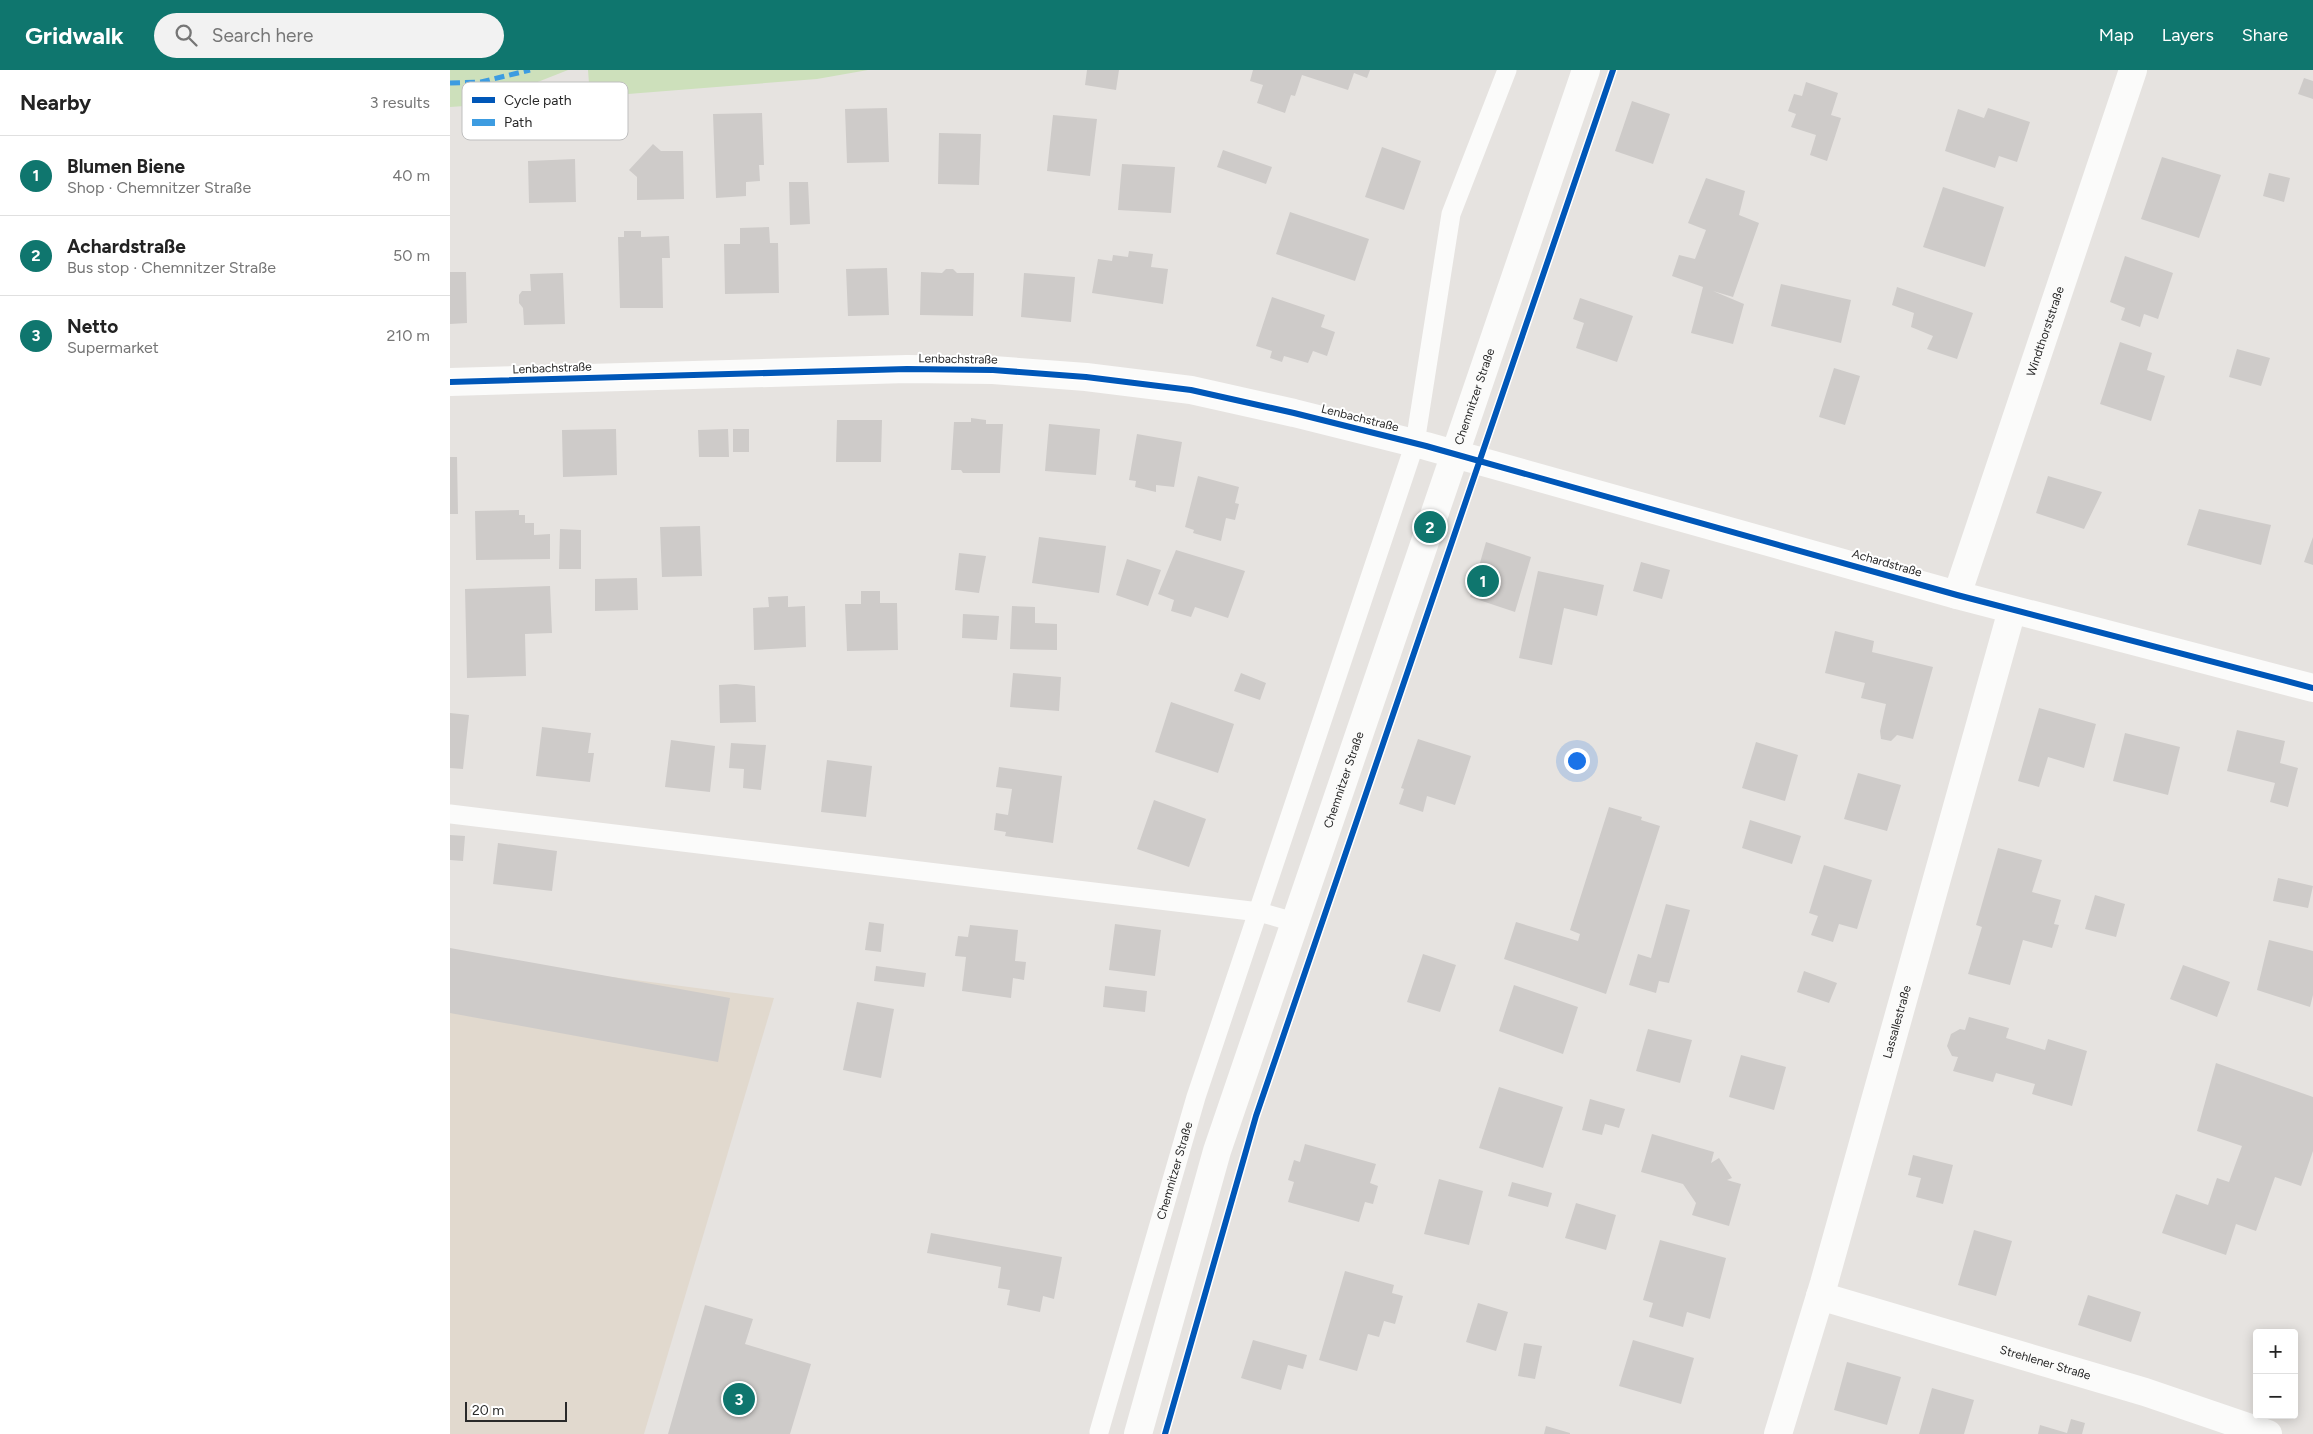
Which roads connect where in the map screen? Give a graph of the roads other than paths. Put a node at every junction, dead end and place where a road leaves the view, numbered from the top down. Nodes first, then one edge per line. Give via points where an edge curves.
1 (1506, 70) edge
2 (1586, 70) edge
3 (2133, 70) edge
4 (450, 382) edge
5 (1415, 443) junction
6 (1456, 455) junction
7 (1957, 595) junction
8 (2012, 610) junction
9 (2313, 688) edge
10 (450, 814) edge
11 (1258, 912) junction
12 (1294, 922) junction
13 (1820, 1296) junction
14 (1099, 1432) dead end
15 (1138, 1434) edge
16 (1778, 1434) edge
17 (2268, 1434) edge

1 - 5 lane, Chemnitzer Straße via 1451,214
2 - 6 street, Chemnitzer Straße
3 - 7 street, Windthorststraße
4 - 5 street, Lenbachstraße via 907,369 993,370 1191,390
5 - 6 street, Lenbachstraße
5 - 11 lane, Chemnitzer Straße
6 - 7 street, Achardstraße
6 - 12 street, Chemnitzer Straße
7 - 8 street, Achardstraße
8 - 9 street, Achardstraße
8 - 13 street, Lassallestraße
10 - 11 lane
11 - 12 lane
11 - 14 lane, Chemnitzer Straße via 1196,1096
12 - 15 street, Chemnitzer Straße via 1217,1151
13 - 16 street, Lassallestraße
13 - 17 street, Strehlener Straße via 2145,1392

